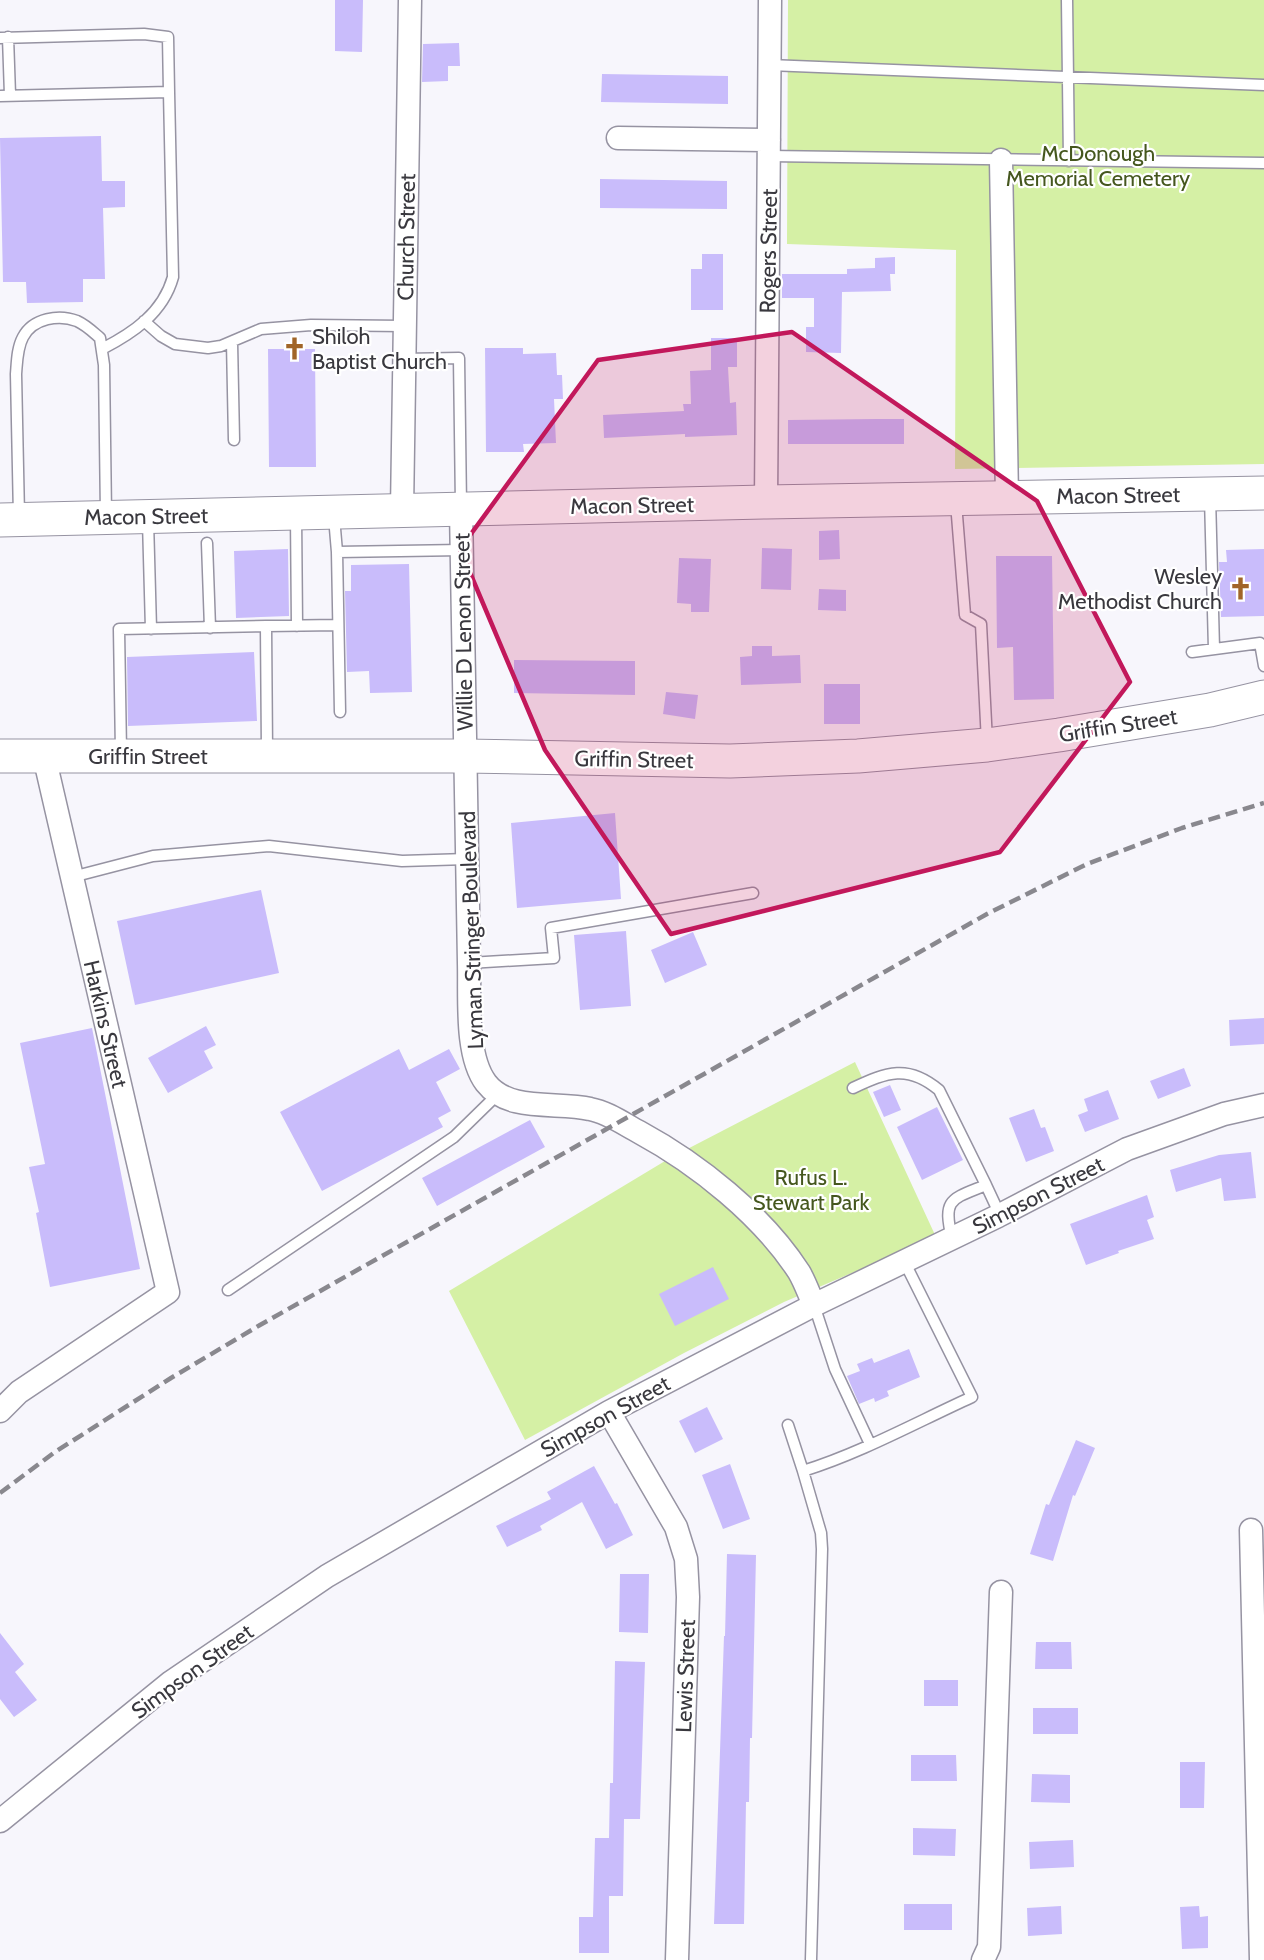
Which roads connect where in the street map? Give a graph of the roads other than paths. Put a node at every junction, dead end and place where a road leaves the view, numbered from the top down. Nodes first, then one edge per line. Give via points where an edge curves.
1 (410, 0) edge
2 (770, 0) edge
3 (1066, 0) edge
4 (4, 38) edge
5 (770, 65) junction
6 (1068, 77) junction
7 (1264, 85) edge
8 (169, 92) junction
9 (5, 96) edge
10 (618, 138) dead end
11 (769, 148) junction
12 (1000, 160) junction
13 (1069, 161) junction
14 (1264, 163) edge
15 (144, 321) junction
16 (404, 326) junction
17 (232, 342) junction
18 (102, 349) junction
19 (403, 359) junction
20 (234, 440) dead end
21 (1264, 493) edge
22 (1209, 494) junction
23 (1007, 497) junction
24 (955, 498) junction
25 (766, 502) junction
26 (461, 509) junction
27 (402, 510) junction
28 (333, 512) junction
29 (296, 513) junction
30 (148, 516) junction
31 (106, 517) junction
32 (9, 520) edge
33 (207, 543) dead end
34 (462, 550) junction
35 (337, 552) junction
36 (338, 625) junction
37 (266, 626) junction
38 (297, 626) junction
39 (210, 628) junction
40 (151, 629) junction
41 (1262, 642) edge
42 (1214, 649) junction
43 (1192, 652) dead end
44 (1264, 666) edge
45 (1264, 697) edge
46 (340, 712) dead end
47 (987, 745) junction
48 (0, 756) edge
49 (44, 756) junction
50 (121, 756) junction
51 (267, 756) junction
52 (465, 756) junction
53 (467, 859) junction
54 (72, 877) junction
55 (753, 893) dead end
56 (469, 963) junction
57 (854, 1088) dead end
58 (498, 1094) junction
59 (1264, 1105) edge
60 (986, 1185) junction
61 (1000, 1215) junction
62 (952, 1238) junction
63 (904, 1261) junction
64 (228, 1290) dead end
65 (814, 1305) junction
66 (0, 1411) edge
67 (609, 1412) junction
68 (788, 1425) dead end
69 (870, 1444) junction
70 (802, 1471) junction
71 (1251, 1530) dead end
72 (1001, 1592) dead end
73 (0, 1821) edge
74 (677, 1960) edge
75 (811, 1960) edge
76 (983, 1960) edge
77 (1261, 1960) edge

1 - 16 street, Church Street
2 - 5 street, Rogers Street
3 - 6 lane
4 - 8 lane via 144,34 168,37
4 - 9 lane
5 - 6 lane
5 - 11 street, Rogers Street
6 - 7 lane
6 - 13 lane
8 - 9 lane
8 - 15 lane via 173,278 164,301
10 - 11 street
11 - 12 lane
11 - 25 street, Rogers Street
12 - 13 lane
12 - 23 street
13 - 14 lane
15 - 17 lane via 175,344 208,348
15 - 18 lane via 130,334
16 - 17 lane via 261,328
16 - 19 street, Church Street
17 - 20 lane
18 - 31 lane
18 - 32 lane via 100,338 91,330 66,318 38,322 22,337 16,374
19 - 26 lane via 459,358
19 - 27 street, Church Street
21 - 22 main road, Macon Street
22 - 23 main road, Macon Street
22 - 42 lane
23 - 24 main road, Macon Street
24 - 25 main road, Macon Street
24 - 47 lane via 965,615 981,624
25 - 26 main road, Macon Street
26 - 27 main road, Macon Street
26 - 34 street, Willie D Lenon Street
27 - 28 main road, Macon Street
28 - 29 main road, Macon Street
28 - 35 lane
29 - 30 main road, Macon Street
29 - 38 lane
30 - 31 main road, Macon Street
30 - 40 lane
31 - 32 main road, Macon Street
33 - 39 lane
34 - 35 lane
34 - 52 street, Willie D Lenon Street
35 - 36 lane
36 - 38 lane
36 - 46 lane
37 - 38 lane
37 - 39 lane
37 - 51 lane
39 - 40 lane
40 - 50 lane via 119,629
41 - 42 lane
41 - 44 lane
42 - 43 lane
45 - 47 main road, Griffin Street via 1210,710
47 - 52 main road, Griffin Street via 730,761
48 - 49 main road, Griffin Street
49 - 50 main road, Griffin Street
49 - 54 street, Harkins Street
50 - 51 main road, Griffin Street
51 - 52 main road, Griffin Street
52 - 53 street, Lyman Stringer Boulevard
53 - 54 lane via 402,861 269,846 153,856
53 - 56 street, Lyman Stringer Boulevard
54 - 66 street, Harkins Street via 168,1292 19,1392
55 - 56 lane via 551,928 554,958
56 - 58 street, Lyman Stringer Boulevard via 475,1058 486,1083
57 - 60 lane via 899,1072 928,1081 939,1090
58 - 64 lane via 454,1137
58 - 65 street via 524,1102 591,1109 670,1149 722,1188 754,1219 799,1273
59 - 61 street, Simpson Street via 1224,1114 1127,1149
60 - 61 lane
60 - 62 lane via 954,1198 948,1209
61 - 62 street, Simpson Street
62 - 63 street, Simpson Street
63 - 65 street, Simpson Street
63 - 69 lane via 972,1396
65 - 67 street, Simpson Street
65 - 69 lane via 835,1369
67 - 73 street, Simpson Street via 327,1576 171,1682
67 - 74 street, Lewis Street via 676,1527 686,1559
68 - 70 lane
69 - 70 lane
70 - 75 lane via 821,1533 822,1549
71 - 77 street
72 - 76 street via 989,1947

